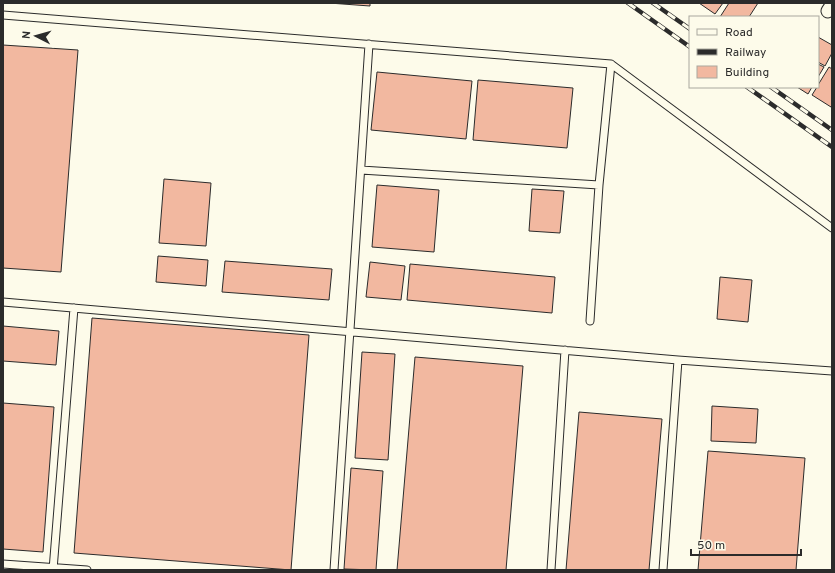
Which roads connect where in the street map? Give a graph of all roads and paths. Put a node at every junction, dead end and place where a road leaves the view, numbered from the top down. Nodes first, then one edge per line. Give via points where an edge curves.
1 (3, 15) edge
2 (369, 44) junction
3 (611, 64) junction
4 (360, 170) junction
5 (599, 185) junction
6 (832, 228) edge
7 (3, 302) edge
8 (74, 308) junction
9 (590, 321) dead end
10 (350, 332) junction
11 (565, 350) junction
12 (678, 360) junction
13 (832, 371) edge
14 (3, 564) edge
15 (53, 569) edge
16 (87, 570) edge
17 (334, 570) edge
18 (551, 570) edge
19 (663, 570) edge

1 - 2 lane
2 - 3 lane
2 - 4 lane
3 - 5 lane
3 - 6 lane
4 - 5 lane
4 - 10 lane
5 - 9 lane
7 - 8 lane
8 - 10 lane
8 - 15 lane
10 - 11 lane
10 - 17 lane
11 - 12 lane
11 - 18 lane
12 - 13 lane
12 - 19 lane
14 - 15 lane
15 - 16 lane

